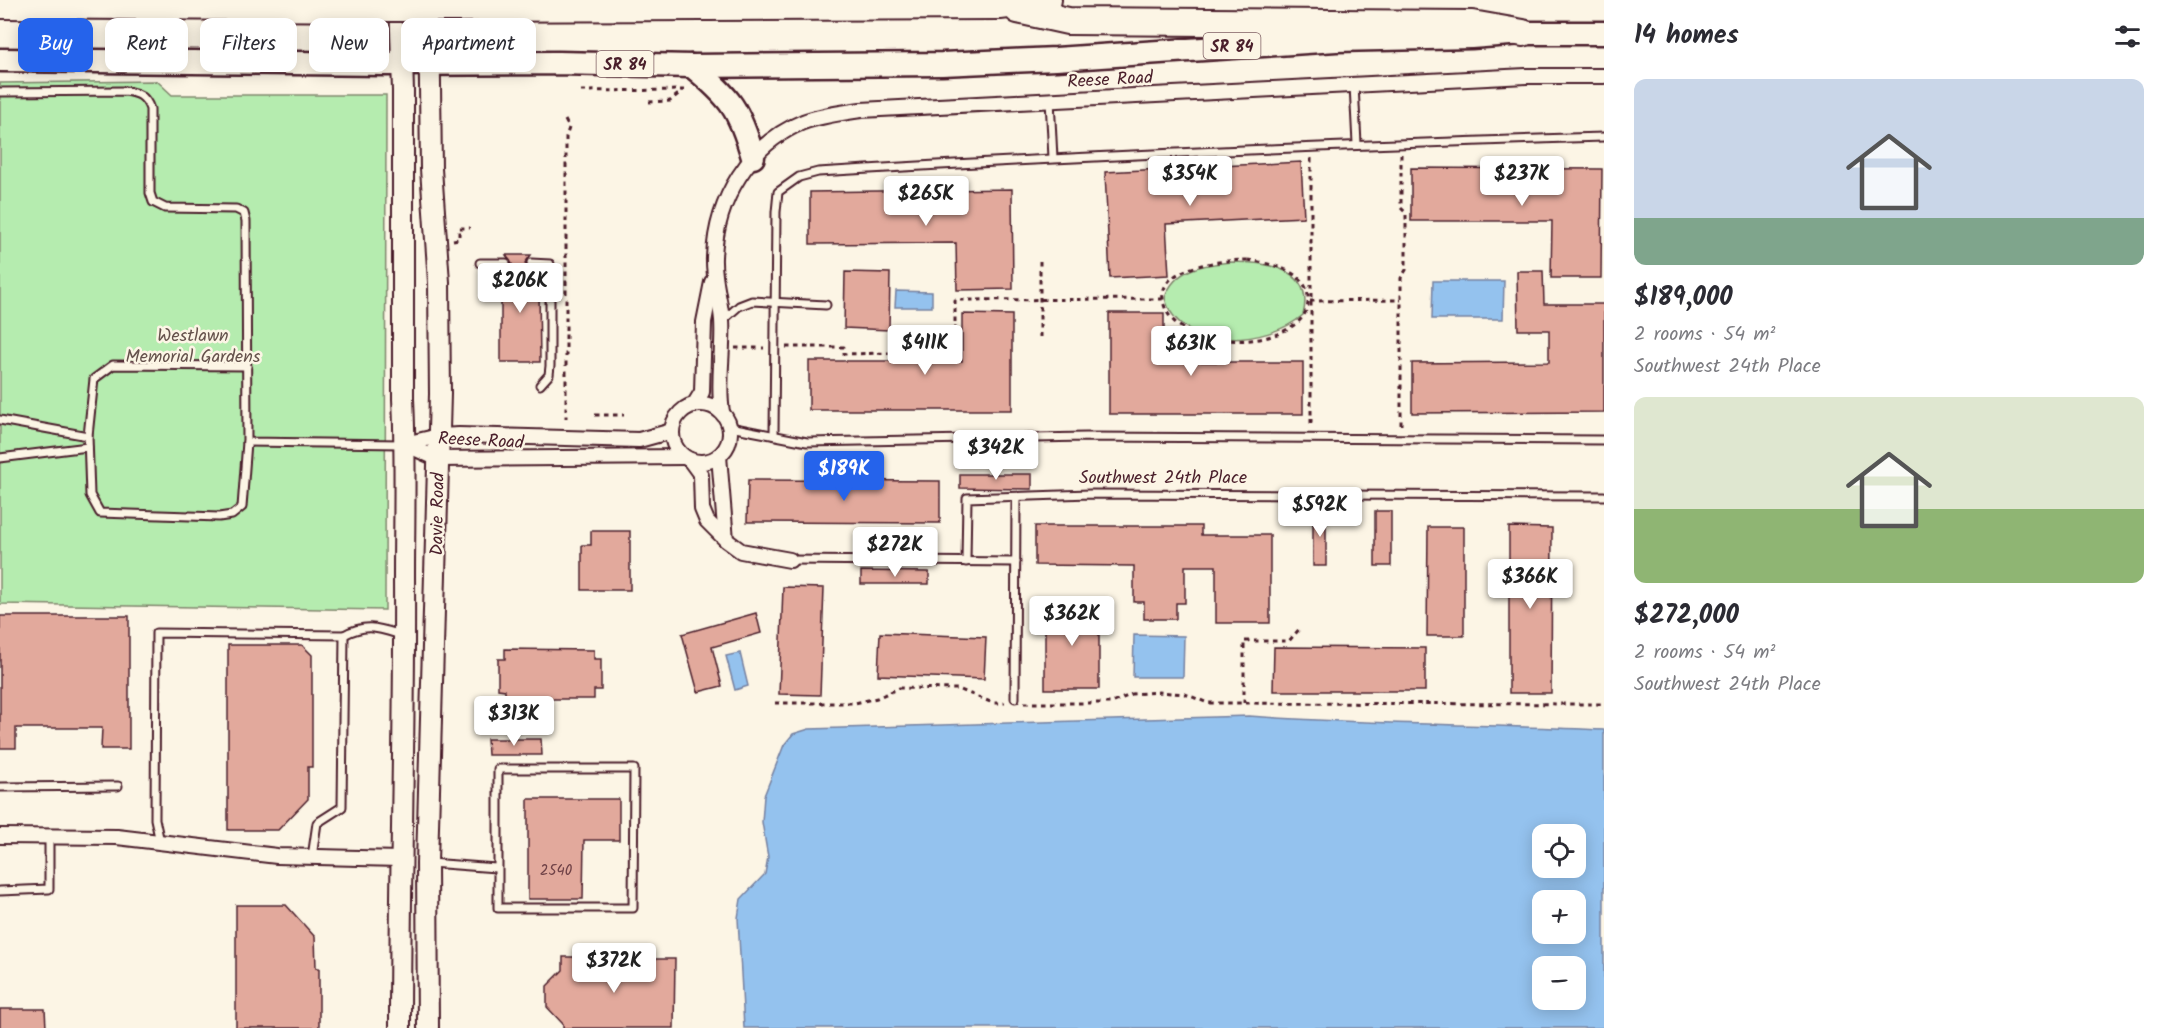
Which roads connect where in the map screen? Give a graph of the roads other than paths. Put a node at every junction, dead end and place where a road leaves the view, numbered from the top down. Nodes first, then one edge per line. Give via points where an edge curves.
1 (429, 0) edge
2 (1047, 0) edge
3 (389, 4) edge
4 (0, 5) edge
5 (1000, 6) junction
6 (429, 18) edge
7 (1523, 33) junction
8 (1604, 33) edge
9 (0, 60) edge
10 (401, 62) joint
11 (536, 64) edge
12 (692, 66) junction
13 (402, 72) edge
14 (429, 72) edge
15 (1604, 76) edge
16 (1354, 85) junction
17 (0, 93) edge
18 (1050, 100) junction
19 (1604, 137) edge
20 (1357, 144) junction
21 (753, 157) junction
22 (1053, 158) junction
23 (480, 263) dead end
24 (506, 263) dead end
25 (531, 263) dead end
26 (714, 271) junction
27 (776, 303) junction
28 (826, 305) dead end
29 (722, 321) junction
30 (247, 366) junction
31 (540, 385) dead end
32 (694, 405) junction
33 (722, 412) junction
34 (0, 420) edge
35 (729, 427) junction
36 (672, 431) junction
37 (774, 435) junction
38 (88, 436) junction
39 (439, 436) junction
40 (1604, 440) edge
41 (246, 442) junction
42 (405, 444) junction
43 (88, 447) junction
44 (719, 456) junction
45 (0, 458) edge
46 (687, 458) junction
47 (438, 459) junction
48 (1604, 496) edge
49 (1016, 498) junction
50 (726, 540) junction
51 (790, 560) joint
52 (966, 562) junction
53 (1016, 562) junction
54 (344, 635) junction
55 (405, 636) junction
56 (1016, 700) road end
57 (118, 786) dead end
58 (0, 788) edge
59 (0, 836) edge
60 (49, 836) junction
61 (160, 842) junction
62 (312, 857) junction
63 (400, 859) junction
64 (428, 863) junction
65 (496, 868) junction
66 (0, 891) edge
67 (400, 1028) edge
68 (428, 1028) edge

1 - 6 main road, Davie Road
2 - 5 highway
3 - 4 highway
3 - 5 highway, bridge via 454,8
3 - 10 main road, Davie Road
5 - 7 highway via 1068,21 1472,24
7 - 8 main road, SR 84
7 - 12 main road, SR 84 via 1336,40 953,64
9 - 10 main road, SR 84
11 - 12 main road, SR 84
12 - 21 main road via 722,90 734,107
13 - 42 main road, Davie Road
14 - 39 main road, Davie Road via 439,282
15 - 16 street, Reese Road
16 - 18 street, Reese Road
16 - 20 lane
17 - 30 lane via 125,91 139,93 146,99 150,109 153,202 165,208 236,209 244,213
18 - 21 street, Reese Road via 828,114 775,138
18 - 22 lane
19 - 20 lane
20 - 22 lane
21 - 26 street, Reese Road via 719,219
22 - 27 lane via 818,172 799,177 778,192
23 - 24 lane
25 - 31 lane via 550,264 550,366 549,375
26 - 29 street, Reese Road
26 - 32 street, Reese Road via 704,322 702,392
27 - 28 lane
27 - 29 lane via 752,301 739,306
27 - 37 lane
29 - 33 street, Reese Road
30 - 38 lane via 113,365 94,379
30 - 41 lane
32 - 33 street via 709,405
32 - 36 street via 679,414
33 - 35 street
34 - 38 lane
35 - 37 lane
35 - 44 street via 728,443
36 - 39 street, Reese Road via 639,440
36 - 46 street via 674,445
37 - 40 lane via 807,442 1076,437
38 - 43 lane
39 - 42 street, Reese Road
39 - 47 main road, Davie Road
41 - 42 lane
41 - 43 lane via 242,507 232,515 219,517 100,513 90,495
42 - 47 street, Reese Road
42 - 55 main road, Davie Road
43 - 45 lane
44 - 46 street via 705,462
44 - 50 street
46 - 47 street, Reese Road
46 - 50 street via 701,476 702,508 707,521
47 - 64 main road, Davie Road
48 - 49 lane, Southwest 24th Place via 1090,494
49 - 52 lane, Southwest 24th Place via 967,498
49 - 53 lane
50 - 51 street via 741,551
51 - 52 lane
52 - 53 lane
53 - 56 lane
54 - 55 lane via 359,627
54 - 61 lane via 156,633 155,819
54 - 62 lane via 342,807 317,823
55 - 63 main road, Davie Road
57 - 58 lane
59 - 60 street
60 - 61 street
60 - 66 lane via 49,889
61 - 62 street
62 - 63 street
63 - 67 main road, Davie Road
64 - 65 lane
64 - 68 main road, Davie Road
65 - 65 lane via 498,908 633,908 634,769 498,769

